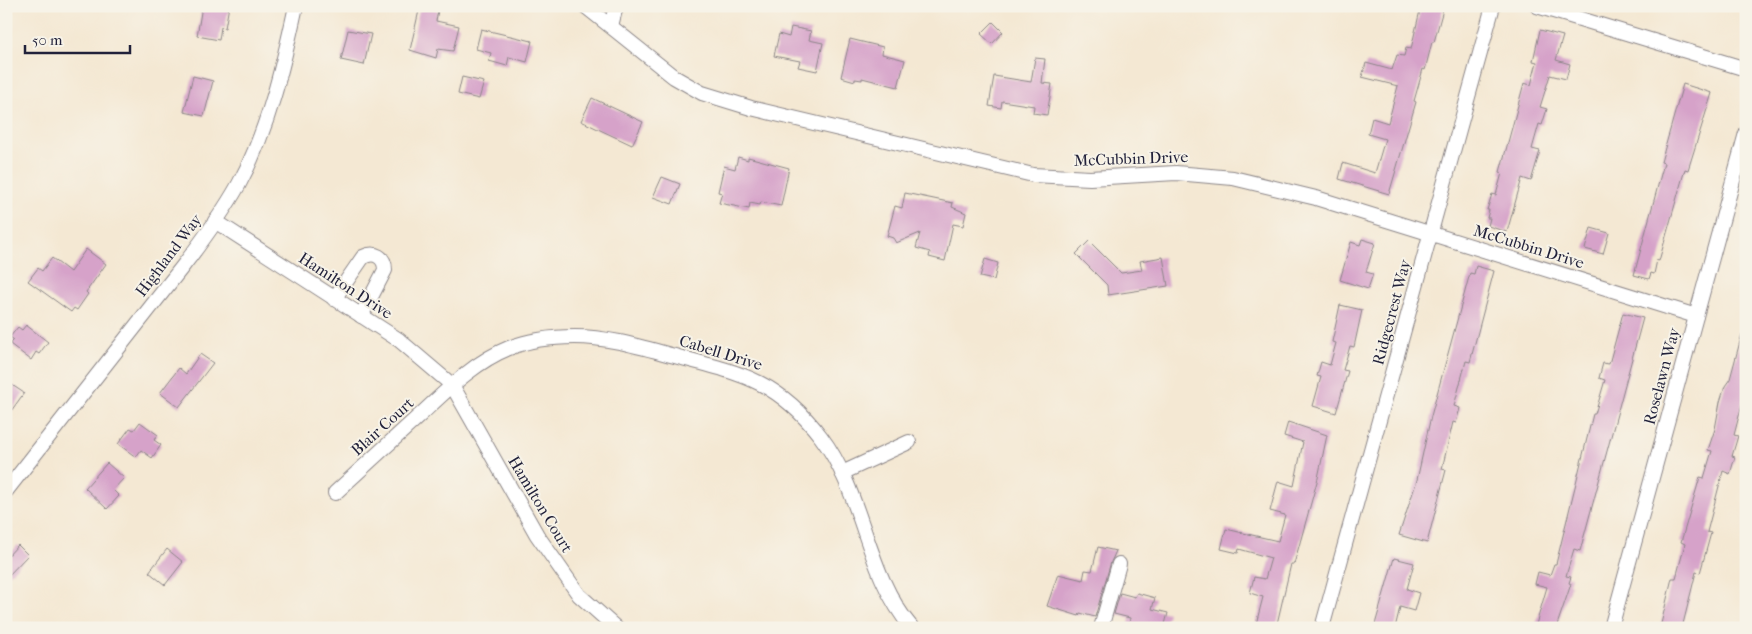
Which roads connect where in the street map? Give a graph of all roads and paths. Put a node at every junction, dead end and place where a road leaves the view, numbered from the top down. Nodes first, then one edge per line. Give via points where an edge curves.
1 (296, 6) edge
2 (585, 6) edge
3 (616, 6) edge
4 (1493, 6) edge
5 (1537, 6) edge
6 (611, 26) junction
7 (1746, 69) edge
8 (1746, 133) edge
9 (215, 221) junction
10 (1431, 234) junction
11 (334, 299) junction
12 (360, 316) junction
13 (1696, 316) junction
14 (452, 385) junction
15 (909, 442) dead end
16 (842, 473) junction
17 (6, 492) edge
18 (335, 493) dead end
19 (1119, 564) dead end
20 (616, 628) edge
21 (912, 628) edge
22 (1101, 628) edge
23 (1322, 628) edge
24 (1611, 628) edge

1 - 9 street, Highland Way via 260,133 239,183
2 - 6 street, McCubbin Drive
3 - 6 street
4 - 10 street, Ridgecrest Way
5 - 7 street
6 - 10 street, McCubbin Drive via 682,82 702,93 751,108 1033,175 1090,178 1176,173 1233,178 1298,193
8 - 13 street, Roselawn Way
9 - 11 street, Hamilton Drive
9 - 17 street, Highland Way
10 - 13 street, McCubbin Drive
10 - 23 street, Ridgecrest Way
11 - 12 street, Hamilton Drive
11 - 12 street via 363,257 378,255 384,261 385,270
12 - 14 street, Hamilton Drive via 399,340
13 - 24 street, Roselawn Way
14 - 16 street, Cabell Drive via 484,360 510,347 537,340 574,337 620,342 742,375 770,386 796,408 822,438
14 - 18 street, Blair Court
14 - 20 street, Hamilton Court via 537,535 579,595
15 - 16 street
16 - 21 street, Cabell Drive via 887,593
19 - 22 street

